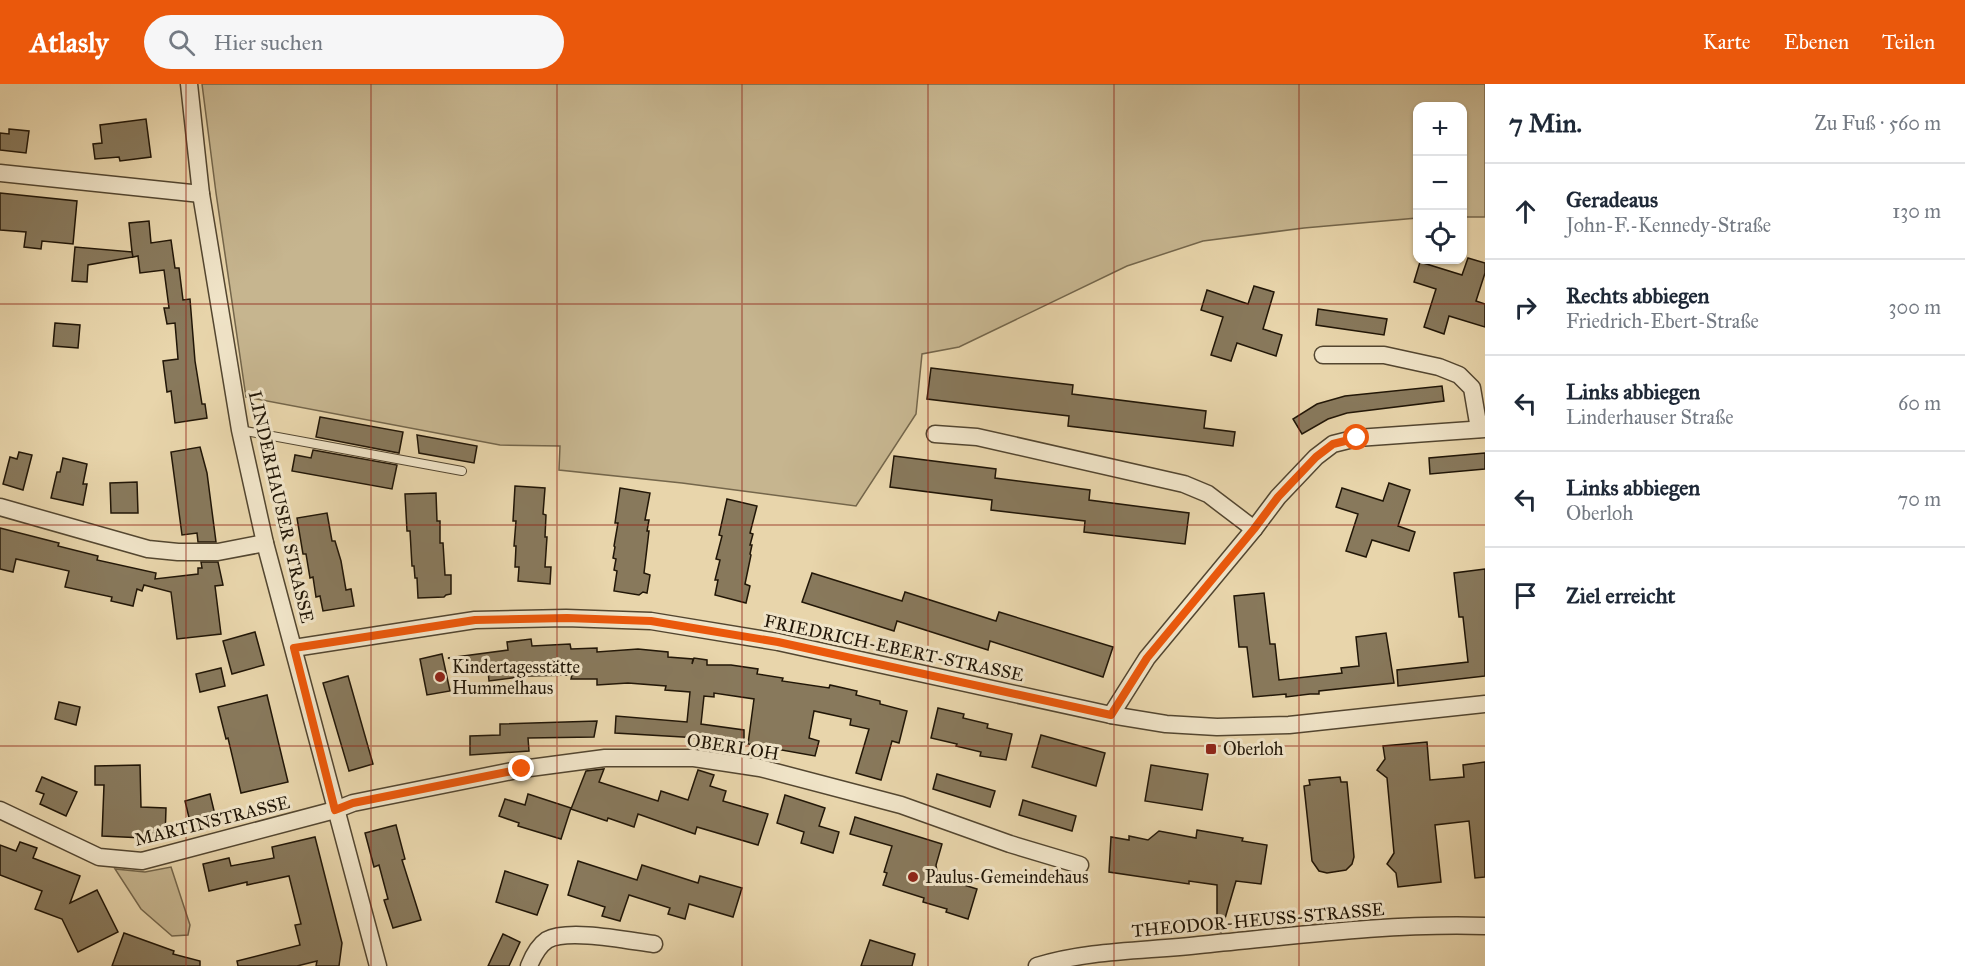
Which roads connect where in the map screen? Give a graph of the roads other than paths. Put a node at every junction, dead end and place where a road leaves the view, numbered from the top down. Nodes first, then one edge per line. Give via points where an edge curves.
1 (189, 84) edge
2 (0, 173) edge
3 (201, 194) junction
4 (1323, 355) dead end
5 (1482, 429) edge
6 (240, 430) junction
7 (935, 434) dead end
8 (462, 471) dead end
9 (0, 507) edge
10 (1254, 529) junction
11 (266, 543) junction
12 (294, 648) junction
13 (1485, 704) edge
14 (1111, 715) junction
15 (0, 810) edge
16 (335, 810) junction
17 (1080, 865) dead end
18 (1485, 926) edge
19 (654, 944) dead end
20 (378, 966) edge
21 (529, 966) edge
22 (1037, 966) edge

1 - 3 street, LINDERHAUSER STRASSE
2 - 3 street
3 - 6 street, LINDERHAUSER STRASSE
4 - 5 street via 1384,355 1459,375 1472,388
5 - 10 street via 1357,438 1333,444 1293,480
6 - 8 lane
6 - 11 street, LINDERHAUSER STRASSE
7 - 10 street via 978,437 1184,484 1208,494
9 - 11 street via 148,549 218,552
10 - 14 street via 1147,658
11 - 12 street, LINDERHAUSER STRASSE
12 - 14 street, FRIEDRICH-EBERT-STRASSE via 475,620 651,621 755,638
12 - 16 street, LINDERHAUSER STRASSE
13 - 14 street, FRIEDRICH-EBERT-STRASSE via 1289,725 1217,727
15 - 16 street, MARTINSTRASSE via 99,857 119,861 142,861
16 - 17 street, OBERLOH via 522,769 605,758 694,758 760,768 901,805
16 - 20 street, LINDERHAUSER STRASSE
18 - 22 street, THEODOR-HEUSS-STRASSE via 1354,929 1078,957
19 - 21 street via 568,935 548,939

